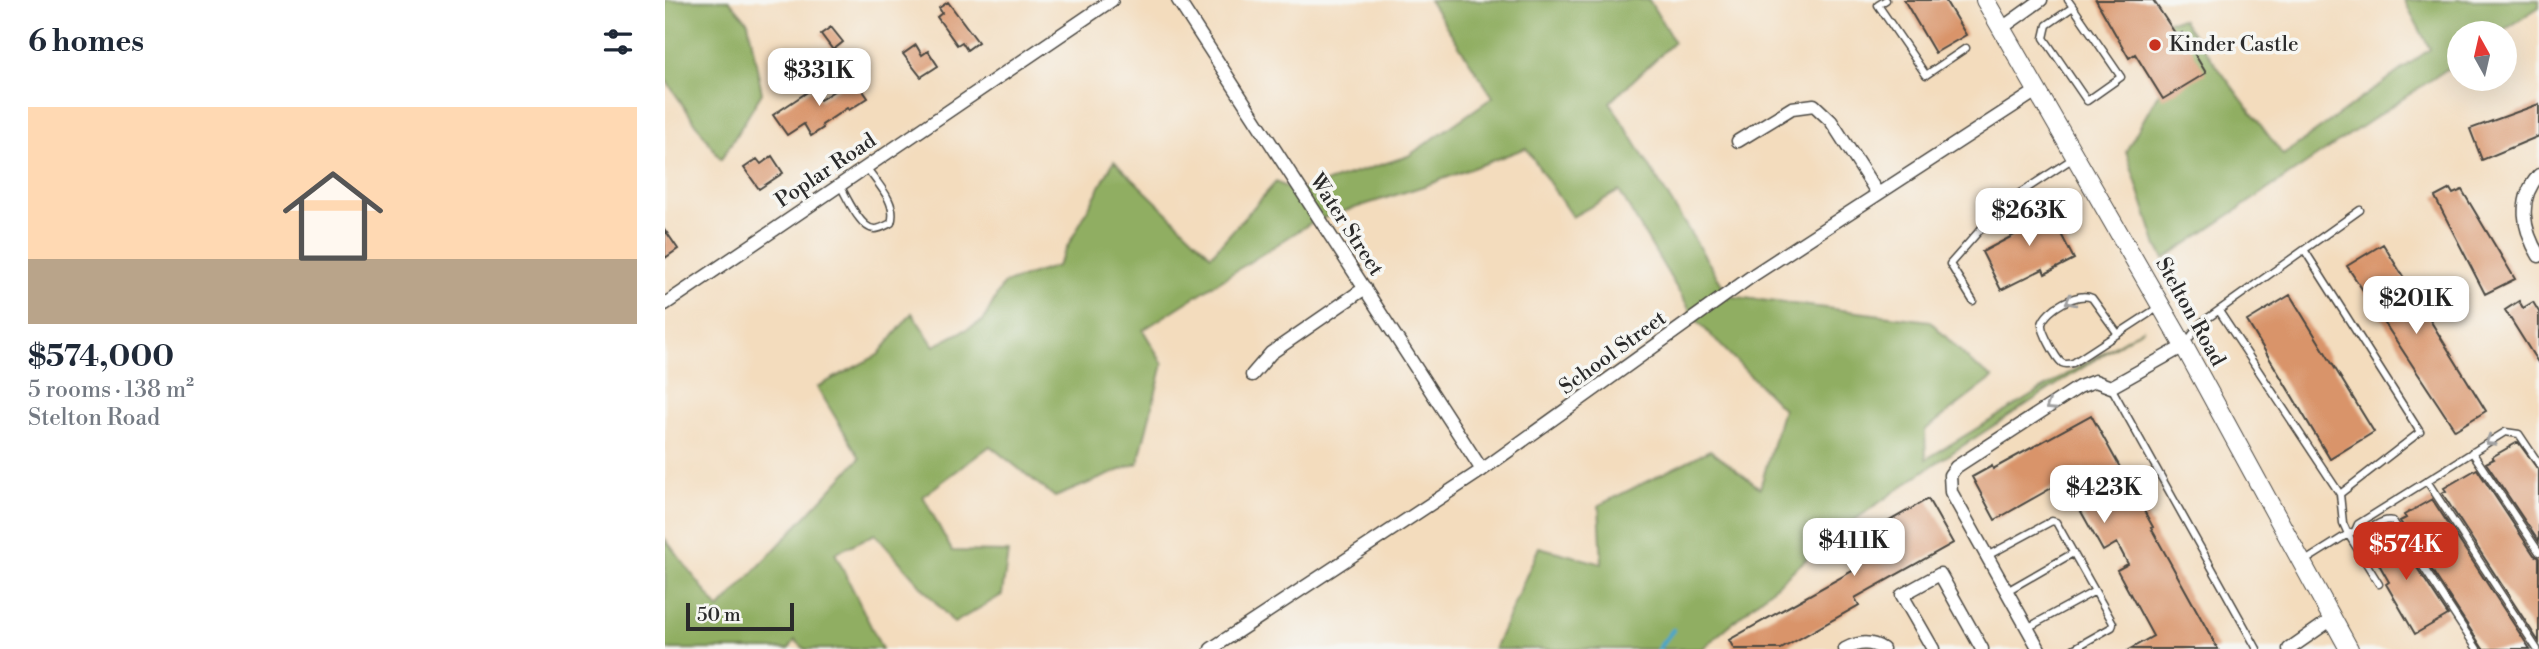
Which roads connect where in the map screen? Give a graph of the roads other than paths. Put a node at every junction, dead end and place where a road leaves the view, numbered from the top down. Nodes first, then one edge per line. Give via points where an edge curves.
1 (1112, 0) edge
2 (1178, 0) edge
3 (1886, 0) edge
4 (1985, 0) edge
5 (2041, 0) edge
6 (2068, 0) edge
7 (2073, 7) junction
8 (2002, 28) junction
9 (1966, 48) dead end
10 (2038, 90) junction
11 (1738, 141) dead end
12 (2077, 156) junction
13 (866, 167) junction
14 (2539, 175) edge
15 (839, 185) junction
16 (1878, 194) junction
17 (2360, 210) dead end
18 (2305, 251) junction
19 (2539, 256) edge
20 (1365, 288) junction
21 (1973, 301) dead end
22 (665, 304) edge
23 (2161, 305) junction
24 (2219, 311) junction
25 (2118, 334) junction
26 (2184, 346) junction
27 (1252, 375) dead end
28 (2111, 387) junction
29 (2472, 452) junction
30 (2539, 464) edge
31 (1482, 470) junction
32 (2427, 481) junction
33 (2340, 494) junction
34 (2351, 533) junction
35 (2539, 552) edge
36 (2073, 553) junction
37 (1987, 556) junction
38 (2301, 563) junction
39 (2379, 584) dead end
40 (2007, 591) junction
41 (2095, 591) junction
42 (2332, 620) junction
43 (2027, 628) junction
44 (1211, 649) edge
45 (1845, 649) edge
46 (1883, 649) edge
47 (1933, 649) edge
48 (1982, 649) edge
49 (2039, 649) edge
50 (2073, 649) edge
51 (2256, 649) edge
52 (2289, 649) edge
53 (2349, 649) edge
54 (2477, 649) edge
55 (2537, 649) edge

1 - 13 street, Poplar Road
2 - 20 street, Water Street
3 - 9 lane via 1878,5 1926,75
4 - 8 main road, Stelton Road
5 - 8 street
6 - 7 lane
7 - 7 lane via 2121,77 2087,101 2044,38 2047,25
8 - 10 main road, Stelton Road
10 - 12 main road, Stelton Road
10 - 16 street, School Street
11 - 16 street via 1792,108 1814,105 1831,121
12 - 21 lane via 2003,204 1950,264
12 - 23 main road, Stelton Road
13 - 15 street, Poplar Road
13 - 15 lane via 891,203 895,214 891,223 869,228
14 - 19 street via 2526,195 2524,210 2530,242
15 - 22 street, Poplar Road
16 - 31 street, School Street via 1755,274
17 - 18 lane
18 - 24 lane
18 - 33 lane via 2420,432
20 - 27 street via 1271,353
20 - 31 street, Water Street
23 - 25 lane
23 - 26 main road, Stelton Road
24 - 26 lane via 2201,323
24 - 33 lane
25 -> 25 lane via 2085,295 2048,313 2042,324 2059,360 2066,364 2077,362
26 - 28 street
26 - 38 main road, Stelton Road
28 -> 37 street via 2095,382 2079,387 1950,475 1951,492
28 - 51 lane
30 -> 29 lane via 2519,434 2512,432
29 - 32 lane
29 - 35 lane
31 - 44 street, School Street
32 - 34 lane
32 - 55 lane
33 - 34 lane via 2343,523
34 - 38 lane
34 - 39 lane
34 - 54 lane via 2393,521
36 - 37 lane via 2052,521
36 - 40 lane
36 - 41 lane
37 - 40 street
38 - 42 main road, Stelton Road
40 - 43 street
41 - 43 lane
41 - 50 lane via 2112,627
42 - 52 street
42 - 53 main road, Stelton Road
43 - 49 street
45 - 46 street via 1869,643
47 - 48 street via 1902,595 1940,574

